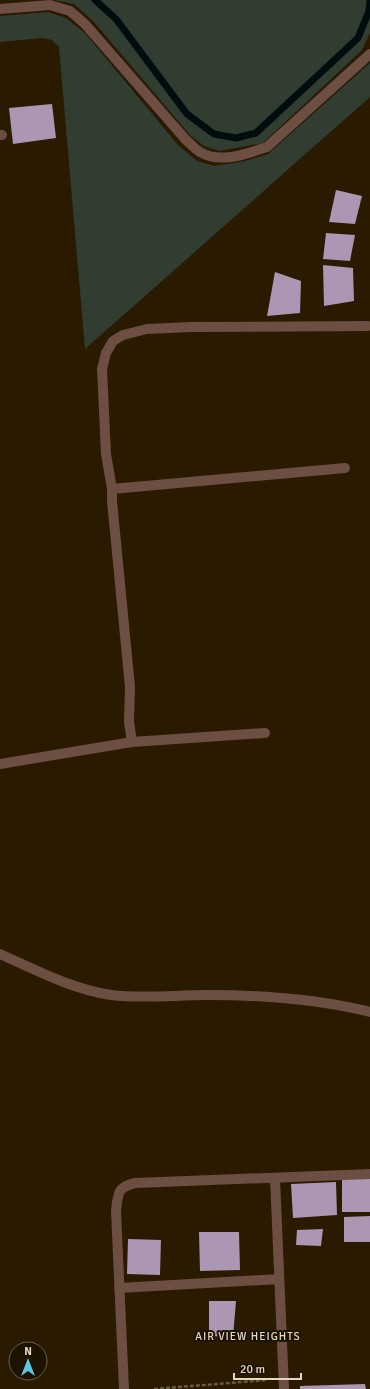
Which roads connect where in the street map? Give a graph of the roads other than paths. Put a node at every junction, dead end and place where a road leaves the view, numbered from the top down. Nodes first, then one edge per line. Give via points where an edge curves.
1 (0, 9) edge
2 (370, 54) edge
3 (368, 326) dead end
4 (345, 468) dead end
5 (112, 489) junction
6 (265, 733) dead end
7 (132, 742) junction
8 (0, 764) edge
9 (0, 954) edge
10 (370, 1012) edge
11 (370, 1174) edge
12 (275, 1178) junction
13 (279, 1279) junction
14 (119, 1288) junction
15 (283, 1384) edge
16 (124, 1389) edge

1 - 2 street via 50,5 70,11 85,24 186,140 201,152 216,158 245,155 266,147
3 - 5 street via 147,329 123,335 113,341 106,353 102,369 106,454
4 - 5 street
5 - 7 street via 130,687 129,722
6 - 7 street
7 - 8 street
9 - 10 street via 61,981 111,995 258,997 305,1001
11 - 12 street
12 - 13 street
12 - 14 street via 135,1183 120,1189 116,1211
13 - 14 street
13 - 15 street
14 - 16 street

